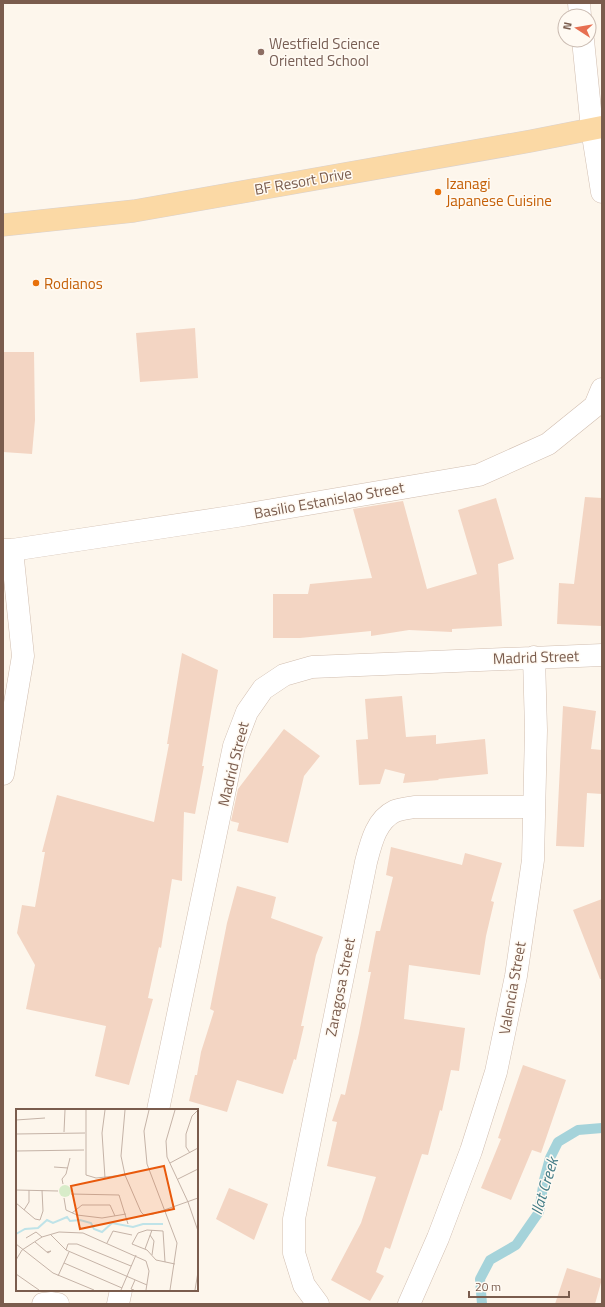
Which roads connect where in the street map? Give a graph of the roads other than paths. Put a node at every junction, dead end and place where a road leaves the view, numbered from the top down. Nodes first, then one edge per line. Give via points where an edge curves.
1 (584, 48) edge
2 (597, 128) edge
3 (602, 192) edge
4 (3, 225) edge
5 (602, 389) edge
6 (7, 550) edge
7 (602, 655) edge
8 (534, 657) junction
9 (3, 774) edge
10 (534, 807) junction
11 (158, 1109) edge
12 (120, 1291) edge
13 (43, 1304) edge
14 (58, 1304) edge
15 (118, 1304) edge
16 (318, 1304) edge
17 (409, 1304) edge

1 - 2 street
2 - 3 street
2 - 4 main road, BF Resort Drive via 134,212
5 - 6 street, Basilio Estanislao Street via 595,406 548,444 479,475 237,516
6 - 9 street via 23,656
7 - 8 street, Madrid Street
8 - 10 street, Valencia Street
8 - 11 street, Madrid Street via 312,667 284,675 263,689 247,712 234,746
10 - 16 street, Zaragosa Street via 414,807 395,811 380,823 372,839 294,1219 294,1253 304,1285
10 - 17 street, Valencia Street via 532,868 516,976 496,1072 471,1151 438,1238
12 - 15 street
13 - 14 street

